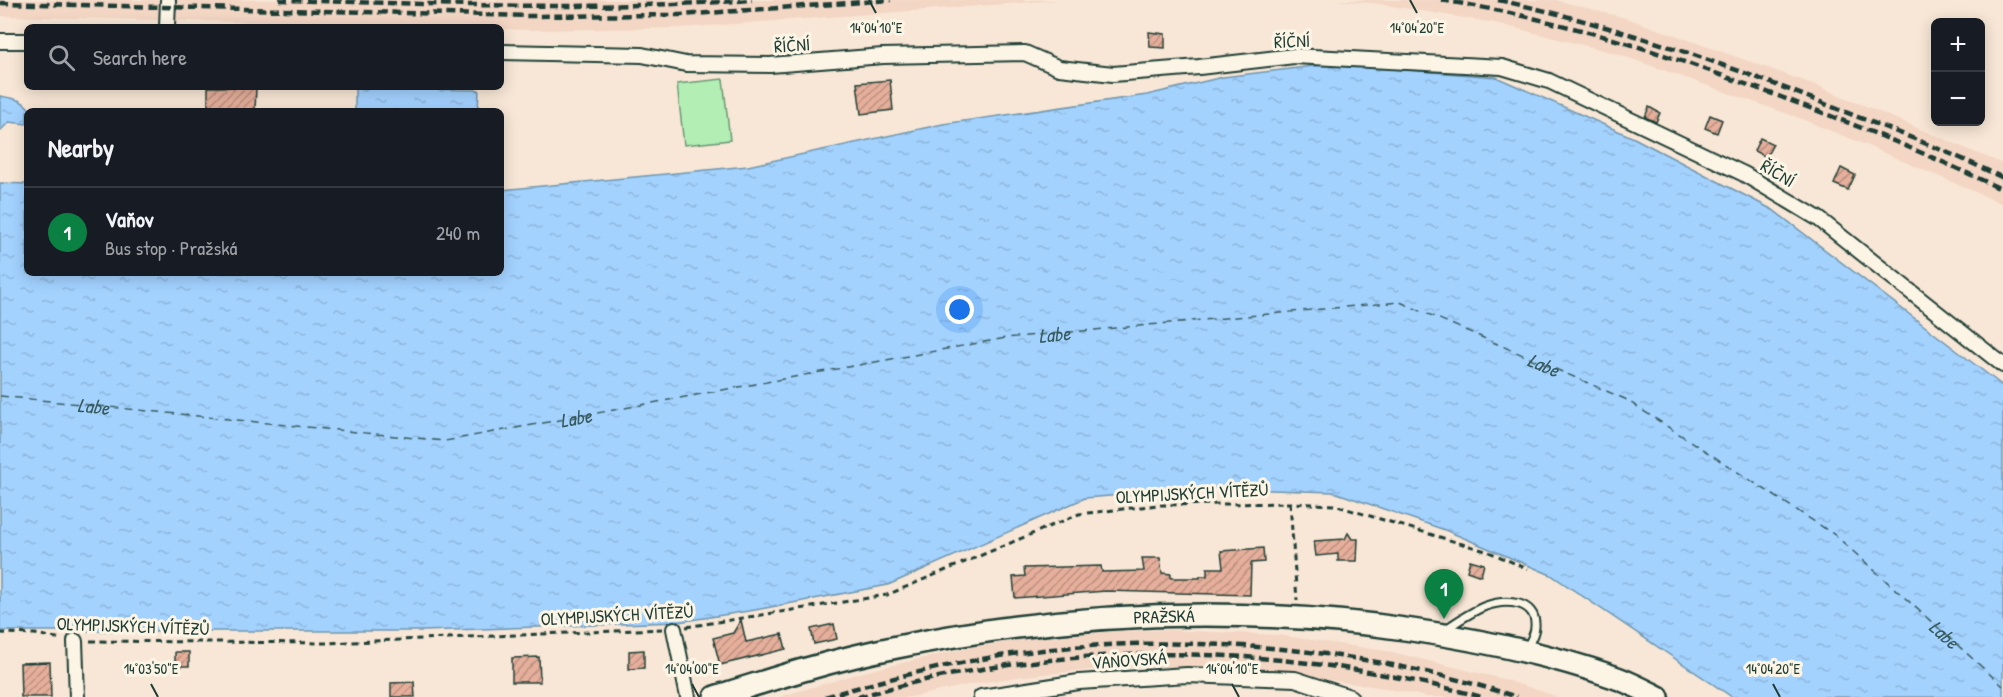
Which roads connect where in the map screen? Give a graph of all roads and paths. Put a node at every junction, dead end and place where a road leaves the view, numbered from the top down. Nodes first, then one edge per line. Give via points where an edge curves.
1 (168, 0) edge
2 (167, 24) edge
3 (0, 41) edge
4 (24, 42) edge
5 (504, 52) edge
6 (2003, 365) edge
7 (1290, 503) junction
8 (1528, 569) dead end
9 (1298, 617) junction
10 (674, 628) junction
11 (0, 633) edge
12 (1438, 634) junction
13 (75, 641) junction
14 (1525, 651) junction
15 (77, 697) edge
16 (688, 697) edge
17 (715, 697) edge
18 (981, 697) edge
19 (1350, 697) edge
20 (1658, 697) edge

1 - 2 street
3 - 4 street
5 - 6 street, ŘÍČNÍ via 642,54 686,64 770,65 883,56 1025,53 1059,68 1113,74 1294,56 1502,67 1550,81 1753,179 1820,219
7 - 8 path, OLYMPIJSKÝCH VÍTĚZŮ via 1334,506 1489,552
7 - 9 path, OLYMPIJSKÝCH VÍTĚZŮ
7 - 10 path, OLYMPIJSKÝCH VÍTĚZŮ via 1158,505 1079,514 887,595
9 - 12 main road, PRAŽSKÁ
9 - 17 main road, PRAŽSKÁ via 1158,616 1007,628 895,647
10 - 13 path, OLYMPIJSKÝCH VÍTĚZŮ via 327,643
10 - 16 street
11 - 13 path, OLYMPIJSKÝCH VÍTĚZŮ
12 - 14 main road, PRAŽSKÁ
12 - 14 lane via 1486,606 1507,601 1526,605 1535,616 1535,630
13 - 15 street
14 - 20 main road, PRAŽSKÁ via 1616,677
18 - 19 street, VAŇOVSKÁ via 1079,682 1187,675 1295,679

